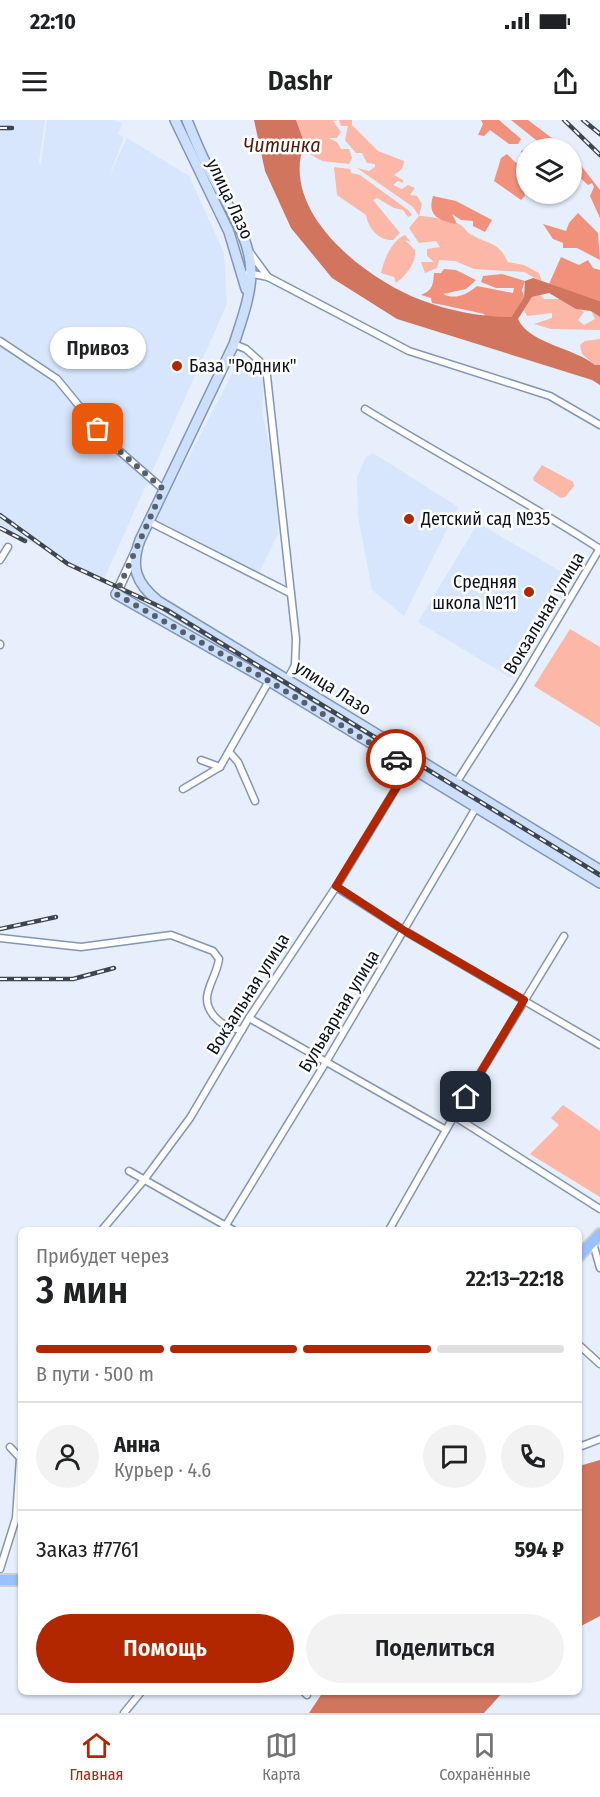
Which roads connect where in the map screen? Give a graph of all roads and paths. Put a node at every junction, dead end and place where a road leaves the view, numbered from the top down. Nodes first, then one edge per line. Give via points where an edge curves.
1 (176, 120) edge
2 (187, 120) edge
3 (248, 248) junction
4 (246, 273) junction
5 (268, 277) junction
6 (0, 341) edge
7 (234, 344) junction
8 (365, 409) dead end
9 (600, 425) edge
10 (163, 489) junction
11 (148, 520) junction
12 (8, 547) dead end
13 (600, 549) edge
14 (136, 551) junction
15 (0, 560) edge
16 (290, 593) junction
17 (116, 594) joint
18 (287, 680) junction
19 (269, 681) junction
20 (230, 753) junction
21 (201, 760) dead end
22 (220, 767) junction
23 (409, 767) junction
24 (456, 783) junction
25 (183, 789) dead end
26 (255, 801) dead end
27 (477, 806) junction
28 (600, 870) edge
29 (600, 883) edge
30 (336, 886) junction
31 (405, 931) junction
32 (564, 936) dead end
33 (0, 938) edge
34 (524, 1000) junction
35 (249, 1018) junction
36 (242, 1030) junction
37 (600, 1045) edge
38 (326, 1062) junction
39 (454, 1116) junction
40 (446, 1130) junction
41 (129, 1171) dead end
42 (144, 1180) junction
43 (600, 1209) edge
44 (105, 1227) edge
45 (222, 1227) edge
46 (225, 1227) edge
47 (391, 1227) edge
48 (596, 1238) edge
49 (582, 1253) edge
50 (600, 1268) edge
51 (582, 1348) edge
52 (600, 1364) edge
53 (600, 1439) edge
54 (582, 1446) edge
55 (10, 1447) dead end
56 (18, 1457) edge
57 (18, 1488) edge
58 (0, 1569) edge
59 (0, 1580) edge
60 (18, 1580) edge
61 (139, 1695) edge
62 (124, 1713) edge

1 - 4 main road, улица Лазо
2 - 3 main road, улица Лазо
3 - 4 main road, улица Лазо
3 - 5 street
4 - 5 street
4 - 7 main road, улица Лазо via 247,295
5 - 9 street via 409,351 549,396
6 - 10 street via 57,379 108,441
7 - 10 main road, улица Лазо
7 - 16 street via 266,367
8 - 13 street via 456,465 511,492
10 - 11 main road, улица Лазо
11 - 14 main road, улица Лазо
11 - 16 street
12 - 15 street
13 - 24 street, Вокзальная улица
14 - 17 street
14 - 18 main road, улица Лазо via 134,571 145,590
16 - 18 street via 296,639 295,665
17 - 19 main road, улица Лазо
18 - 24 main road, улица Лазо
19 - 20 street
19 - 23 main road, улица Лазо
20 - 22 street
20 - 26 street
21 - 22 street
22 - 25 street
23 - 27 main road, улица Лазо
23 - 30 street, Вокзальная улица
24 - 28 main road, улица Лазо
27 - 29 main road, улица Лазо
27 - 31 street, Бульварная улица
30 - 31 street
30 - 35 street, Вокзальная улица
31 - 34 street
31 - 38 street, Бульварная улица
32 - 34 street
33 - 36 street via 81,947 161,934 186,939 213,951 219,959 217,975 205,1001 221,1024
34 - 37 street
34 - 39 street
35 - 36 street, Вокзальная улица
35 - 38 street
36 - 42 street, Вокзальная улица via 190,1118
38 - 40 street
38 - 46 street, Бульварная улица
39 - 40 street
39 - 43 street
40 - 47 street
41 - 42 street
42 - 44 street, Вокзальная улица
42 - 45 street
48 - 49 main road
48 - 50 street
51 - 52 street
53 - 54 street
55 - 56 street
57 - 58 street via 16,1518
59 - 60 main road
61 - 62 street

